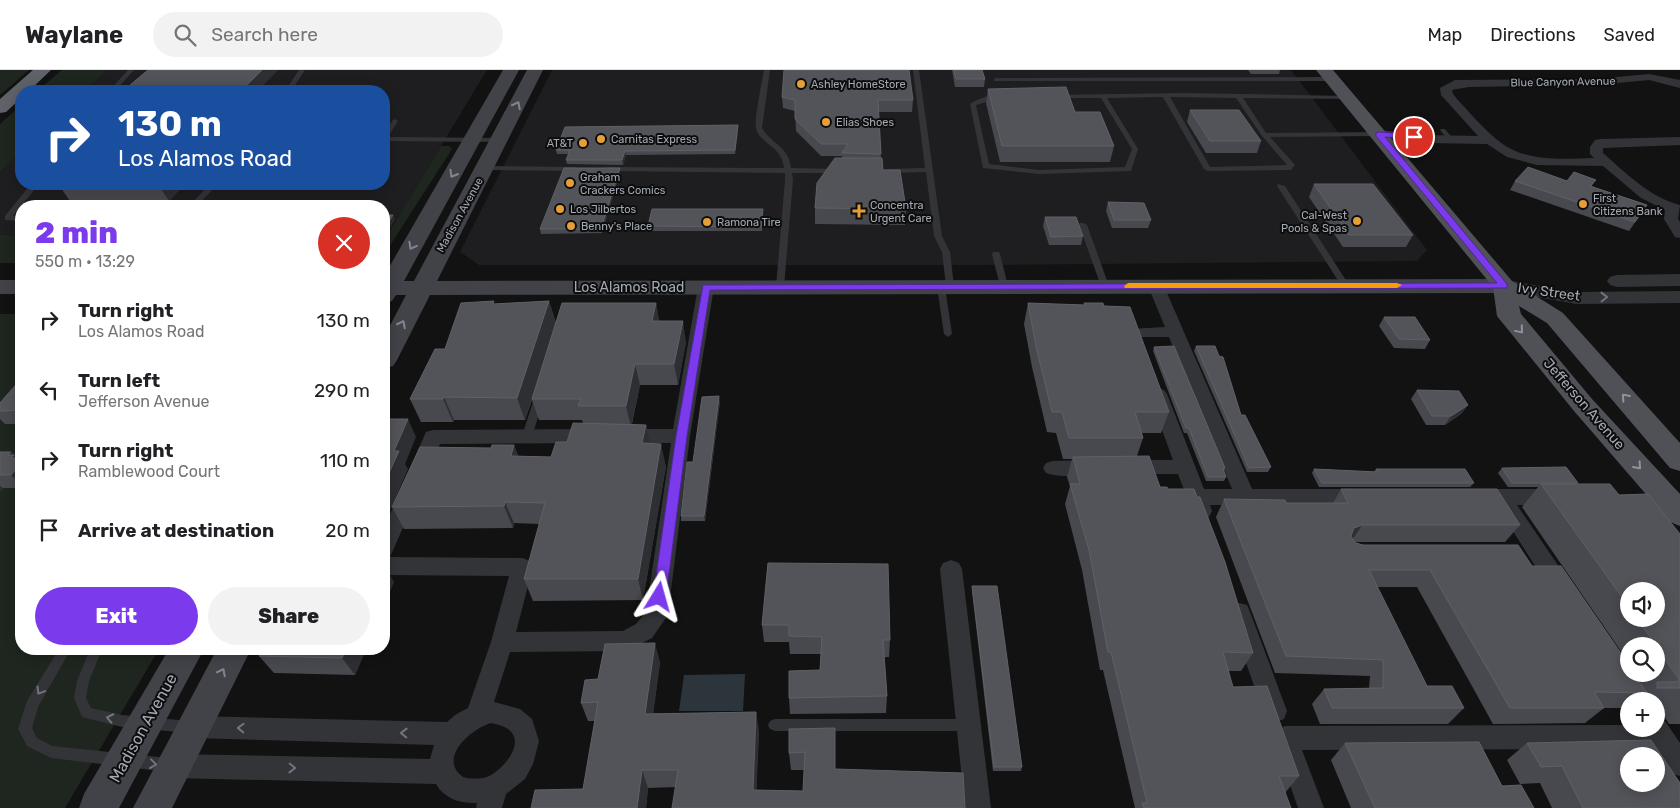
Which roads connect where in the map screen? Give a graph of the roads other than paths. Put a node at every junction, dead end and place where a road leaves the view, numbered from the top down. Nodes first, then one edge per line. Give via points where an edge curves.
1 (43, 70) edge
2 (131, 70) edge
3 (302, 70) edge
4 (511, 70) edge
5 (535, 70) edge
6 (767, 70) edge
7 (916, 70) edge
8 (1054, 70) edge
9 (1328, 74) edge
10 (996, 80) dead end
11 (1059, 80) junction
12 (1680, 84) edge
13 (26, 85) edge
14 (117, 85) edge
15 (292, 85) edge
16 (15, 95) edge
17 (1011, 96) edge
18 (1048, 96) edge
19 (1103, 96) junction
20 (1166, 96) junction
21 (1238, 96) junction
22 (1348, 98) junction
23 (0, 108) edge
24 (394, 121) dead end
25 (390, 128) edge
26 (1481, 130) junction
27 (1379, 134) junction
28 (1264, 135) junction
29 (1447, 135) junction
30 (390, 138) edge
31 (472, 140) junction
32 (500, 140) junction
33 (1492, 140) junction
34 (1680, 141) edge
35 (1606, 162) junction
36 (486, 168) junction
37 (585, 169) edge
38 (595, 169) edge
39 (928, 170) junction
40 (788, 171) junction
41 (844, 171) edge
42 (882, 171) edge
43 (1282, 186) dead end
44 (30, 190) edge
45 (208, 190) edge
46 (22, 200) edge
47 (199, 200) edge
48 (1676, 208) edge
49 (15, 209) edge
50 (15, 219) edge
51 (1083, 224) dead end
52 (1678, 232) edge
53 (996, 254) dead end
54 (1680, 280) edge
55 (390, 282) edge
56 (1345, 285) junction
57 (946, 286) junction
58 (1004, 286) junction
59 (1105, 286) junction
60 (1156, 286) junction
61 (1504, 286) junction
62 (0, 287) edge
63 (15, 287) edge
64 (706, 287) junction
65 (780, 287) junction
66 (421, 288) junction
67 (390, 291) edge
68 (1680, 297) edge
69 (1176, 332) junction
70 (948, 334) dead end
71 (1136, 334) edge
72 (390, 348) edge
73 (1152, 378) edge
74 (541, 390) edge
75 (527, 436) junction
76 (681, 436) junction
77 (1680, 461) edge
78 (1185, 467) junction
79 (1053, 468) dead end
80 (1575, 496) edge
81 (1196, 497) junction
82 (1245, 497) junction
83 (1383, 497) edge
84 (1462, 497) edge
85 (1501, 497) junction
86 (1639, 497) edge
87 (1673, 506) edge
88 (1208, 528) edge
89 (390, 537) edge
90 (390, 566) edge
91 (951, 569) dead end
92 (1231, 592) edge
93 (1571, 602) edge
94 (502, 642) junction
95 (61, 655) edge
96 (94, 655) edge
97 (184, 655) edge
98 (231, 655) edge
99 (478, 715) junction
100 (146, 722) junction
101 (968, 724) junction
102 (775, 725) dead end
103 (194, 727) junction
104 (452, 734) junction
105 (1620, 734) edge
106 (1662, 737) edge
107 (1285, 738) junction
108 (125, 760) junction
109 (1680, 764) edge
110 (173, 766) junction
111 (443, 772) junction
112 (492, 798) edge
113 (98, 808) edge
114 (152, 808) edge
115 (978, 808) edge
116 (1311, 808) edge

1 - 13 highway
2 - 14 lane
3 - 15 lane
4 - 31 main road, Madison Avenue
32 -> 5 main road, Madison Avenue
6 - 40 lane via 759,128 784,155
7 - 39 lane
8 - 11 lane
9 - 11 lane
9 - 22 main road, Jefferson Avenue
10 - 11 lane
12 - 26 street, Blue Canyon Avenue via 1649,78 1578,83 1469,83 1446,88 1453,102
16 - 23 highway
17 - 19 lane via 992,97 973,104 986,166 1039,172 1128,168 1135,149
18 - 19 lane
19 - 20 lane
20 - 21 lane
20 - 28 lane via 1208,168 1288,168 1291,165
21 - 22 lane
21 - 28 lane
22 - 27 main road, Jefferson Avenue
24 - 25 lane
26 - 29 street
26 - 33 street
27 - 28 lane
27 - 29 street via 1427,139
27 - 61 main road, Jefferson Avenue
29 - 33 street
30 - 31 lane
31 - 32 lane
31 -> 55 main road, Madison Avenue
32 - 36 main road, Madison Avenue
33 - 35 street via 1517,156 1543,161
34 - 35 street via 1600,142 1596,147 1597,154
35 - 48 street via 1643,194
36 - 37 lane
36 - 66 main road, Madison Avenue
38 - 40 lane
39 - 42 lane
39 - 57 lane via 938,236 946,252
40 - 41 lane
40 - 65 lane
43 - 56 lane
44 - 46 lane
45 - 47 lane
48 - 52 street via 1672,219
49 - 50 lane via 8,218
51 - 59 lane
53 - 58 lane
54 - 61 street, Ivy Street
56 - 60 main road, Los Alamos Road
56 - 61 main road, Los Alamos Road
57 - 58 main road, Los Alamos Road
57 - 65 main road, Los Alamos Road
57 - 70 lane
58 - 59 main road, Los Alamos Road
59 - 60 main road, Los Alamos Road
60 - 69 street
61 -> 68 street, Ivy Street via 1577,298
77 -> 61 main road, Jefferson Avenue via 1555,318
61 -> 87 main road, Jefferson Avenue via 1509,316
62 - 63 main road
64 - 65 main road, Los Alamos Road
64 - 66 main road, Los Alamos Road
64 - 76 street
66 - 67 main road, Los Alamos Road
72 -> 66 main road, Madison Avenue
69 - 71 street
69 - 82 street
73 - 78 street
74 - 75 lane
75 - 76 street
75 - 89 street via 433,437
76 - 94 street via 657,615 644,632 626,641
78 - 79 street
78 - 81 street
80 - 85 street
81 - 82 street
81 - 88 street
82 - 83 street
84 - 85 street
85 - 93 street via 1528,552
86 - 87 street
90 - 94 street via 522,567
91 - 101 street
92 - 107 street
94 - 99 street
95 -> 108 lane via 32,705 25,728 32,742 51,752
100 -> 96 lane via 87,713 80,698
97 - 100 main road, Madison Avenue
103 -> 98 main road
99 - 104 street
99 - 112 street via 504,713 522,724 526,734 527,745 521,763
100 - 103 lane
100 - 108 main road, Madison Avenue
101 - 102 lane
101 - 115 street
104 -> 103 street
103 - 110 main road
104 - 111 street via 442,753
105 - 107 street
106 - 109 street
107 - 116 street
108 -> 110 lane
108 - 113 main road, Madison Avenue
110 -> 111 street
110 - 114 main road
111 - 112 street via 448,782 457,788 468,792 482,791

